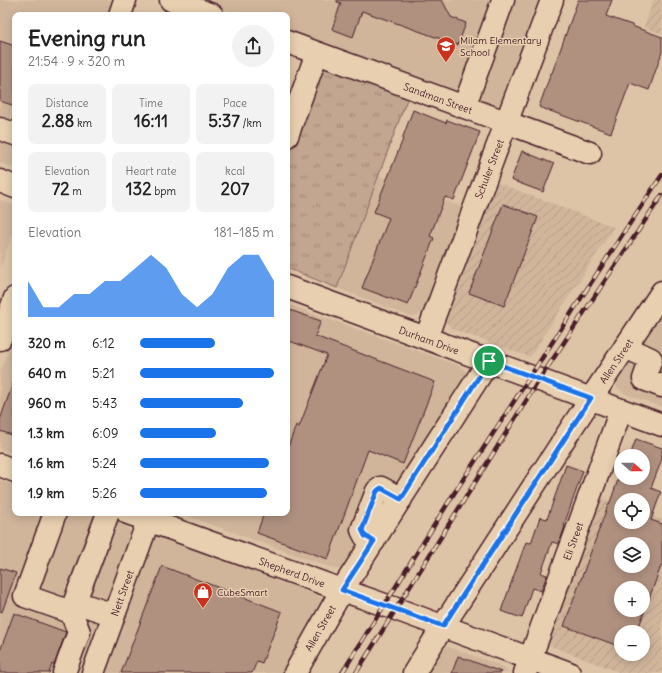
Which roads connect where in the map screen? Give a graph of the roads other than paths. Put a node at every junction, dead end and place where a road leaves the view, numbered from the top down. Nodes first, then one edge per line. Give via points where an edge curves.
1 (125, 0) edge
2 (171, 0) edge
3 (503, 0) edge
4 (552, 0) edge
5 (121, 12) edge
6 (204, 12) edge
7 (290, 43) edge
8 (317, 53) junction
9 (464, 107) junction
10 (507, 123) junction
11 (290, 128) edge
12 (590, 153) dead end
13 (0, 181) edge
14 (12, 186) edge
15 (290, 288) edge
16 (662, 292) edge
17 (12, 306) edge
18 (426, 338) junction
19 (0, 339) edge
20 (625, 347) junction
21 (489, 361) junction
22 (662, 386) edge
23 (591, 398) junction
24 (621, 410) junction
25 (662, 425) edge
26 (0, 465) edge
27 (12, 470) edge
28 (54, 516) edge
29 (107, 516) edge
30 (149, 517) edge
31 (342, 590) junction
32 (73, 607) junction
33 (114, 616) junction
34 (443, 626) junction
35 (72, 651) junction
36 (95, 666) edge
37 (527, 666) edge
38 (64, 673) edge
39 (295, 673) edge
40 (414, 673) edge
41 (569, 673) edge

1 - 5 street
2 - 6 street
3 - 9 street
4 - 10 street, Schuler Street
7 - 8 street, Sandman Street
8 - 9 street, Sandman Street
8 - 11 street
9 - 10 street, Sandman Street
10 - 12 street, Sandman Street
10 - 18 street, Schuler Street
13 - 14 street
15 - 18 street, Durham Drive
16 - 20 street, Allen Street
17 - 19 street
18 - 21 street, Durham Drive
20 - 22 street via 652,359 644,379
20 - 23 street, Allen Street
21 - 23 street, Durham Drive
21 - 31 street, Allen Street
23 - 24 street, Durham Drive
23 - 34 street, Allen Street
24 - 25 street, Durham Drive
24 - 37 street, Eli Street
26 - 27 street
28 - 32 street via 25,596
29 - 32 street
30 - 31 street, Shepherd Drive
30 - 33 street, Nett Street
31 - 34 street, Shepherd Drive
31 - 39 street, Allen Street
32 - 33 street
32 - 35 street via 79,632
33 - 36 street, Nett Street
34 - 37 street, Shepherd Drive
34 - 40 street, Allen Street
35 - 36 street
35 - 38 street
37 - 41 street, Shepherd Drive

